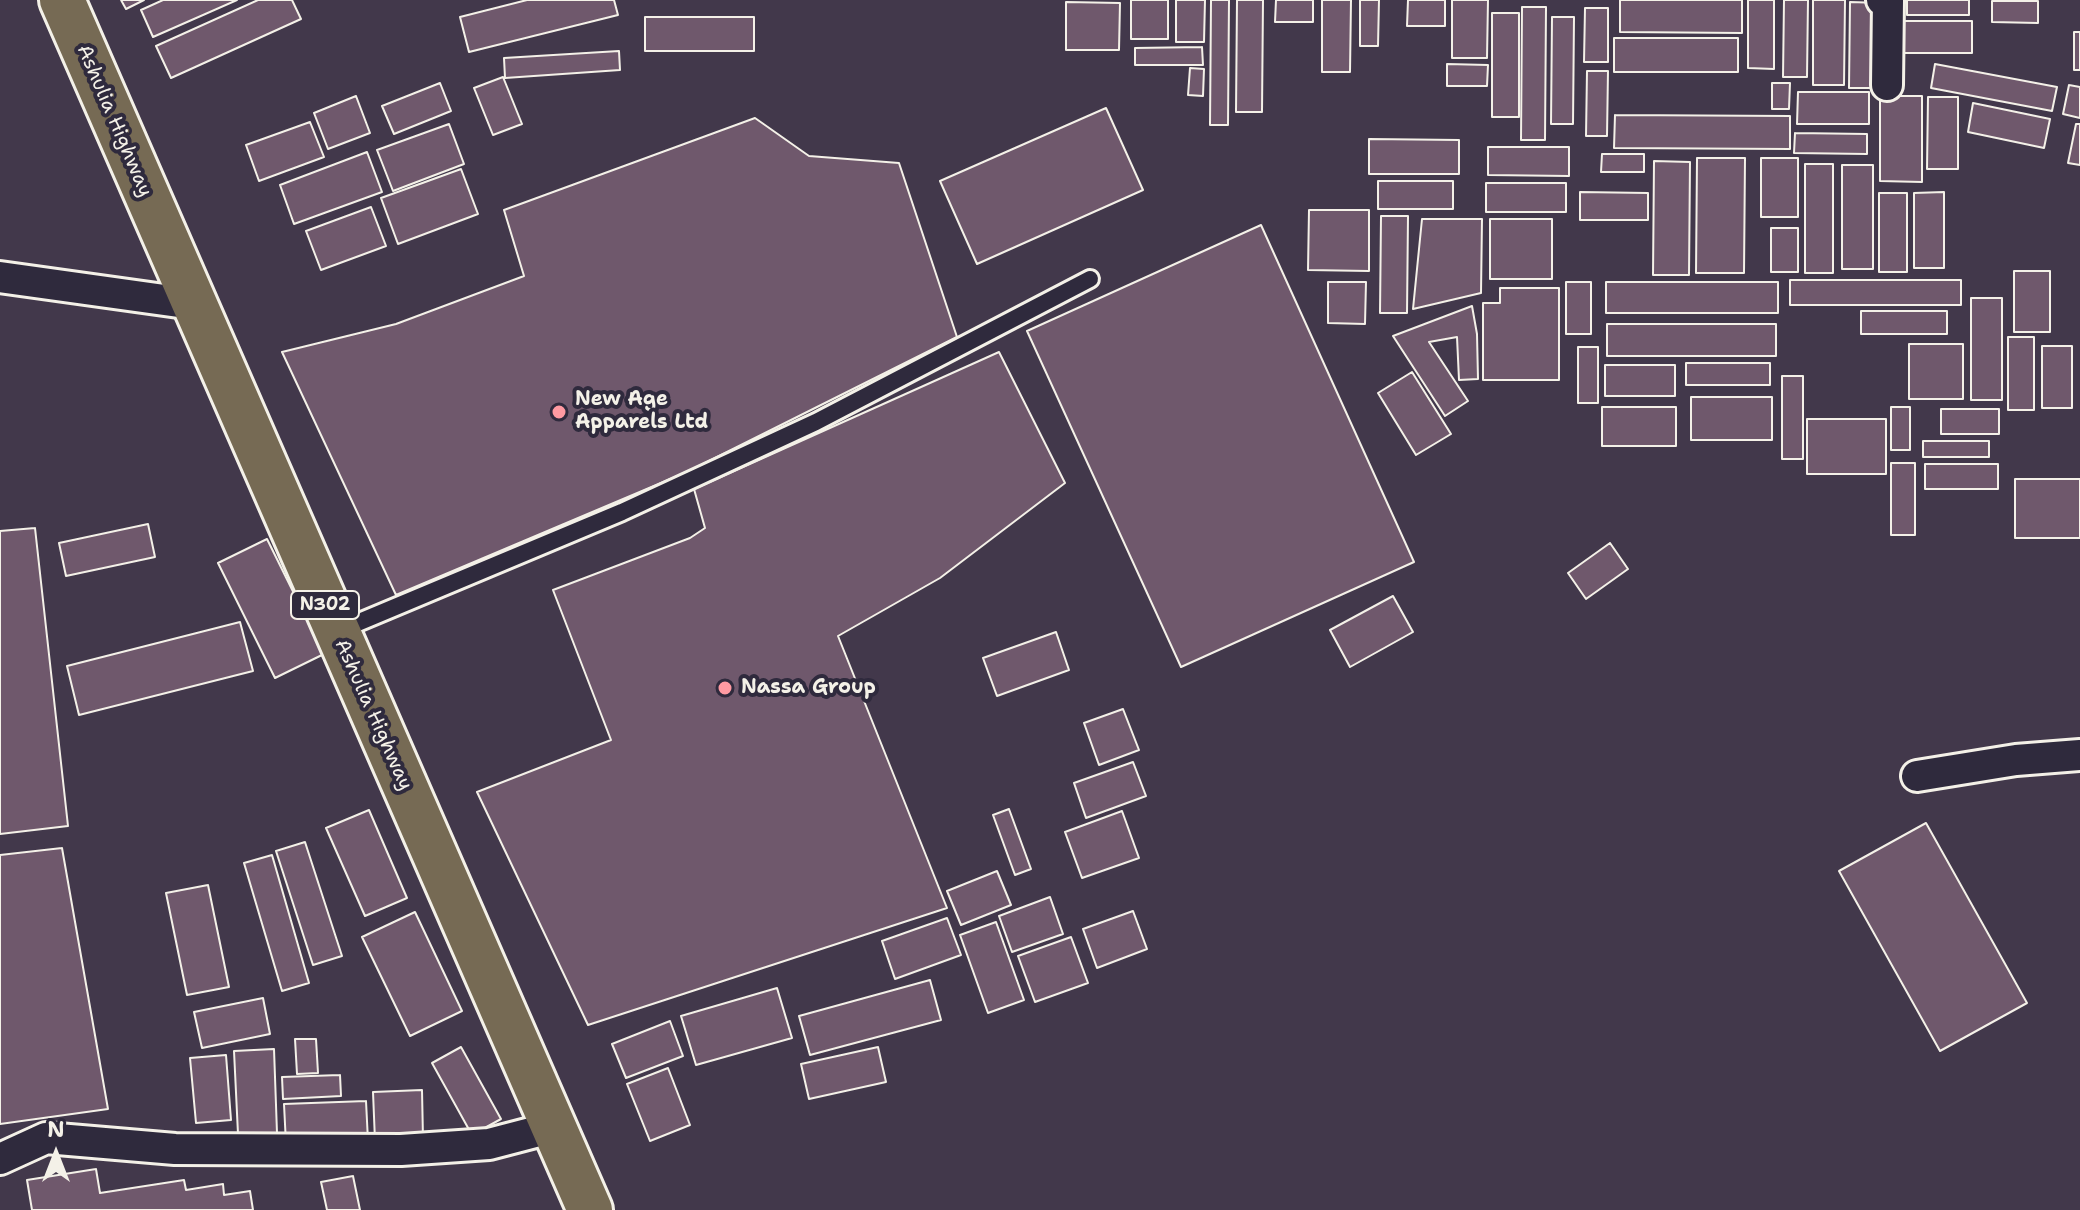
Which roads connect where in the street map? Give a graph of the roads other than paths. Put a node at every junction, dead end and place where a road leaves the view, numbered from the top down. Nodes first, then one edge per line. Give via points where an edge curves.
1 (62, 0) edge
2 (1882, 0) edge
3 (1887, 85) dead end
4 (0, 277) edge
5 (1090, 279) dead end
6 (193, 304) junction
7 (337, 632) junction
8 (2080, 755) edge
9 (1917, 776) dead end
10 (554, 1127) junction
11 (0, 1159) edge
12 (590, 1210) edge

1 - 6 highway, Ashulia Highway / N302
2 - 3 street via 1888,1
4 - 6 street
5 - 7 lane via 789,435
6 - 7 highway, Ashulia Highway / N302
7 - 10 highway, Ashulia Highway / N302
8 - 9 street
10 - 11 street via 489,1144 401,1150 175,1149 46,1138
10 - 12 highway, Ashulia Highway / N302

